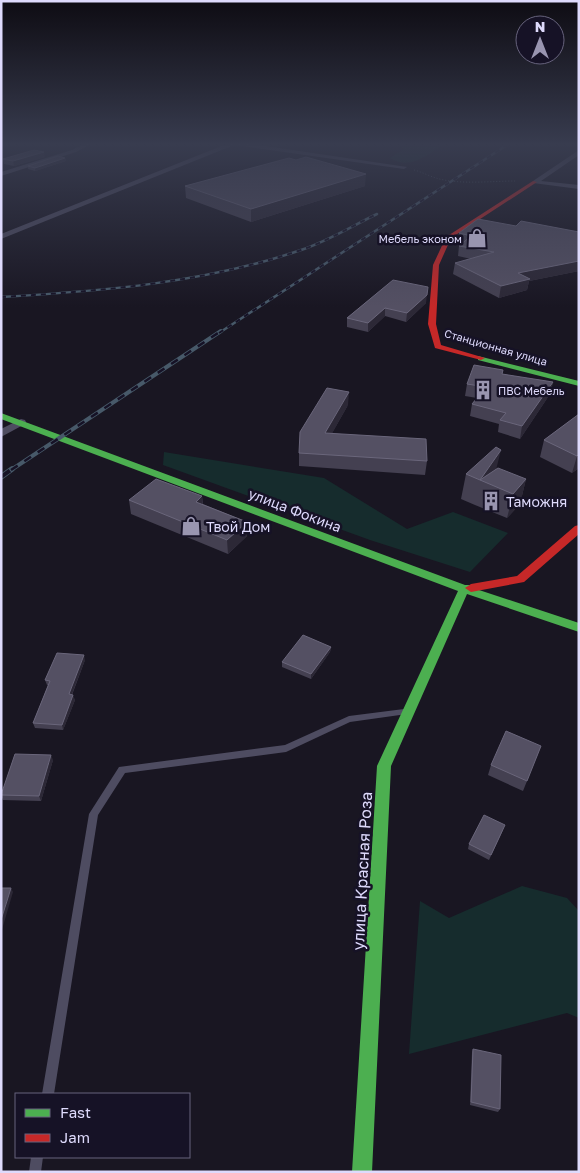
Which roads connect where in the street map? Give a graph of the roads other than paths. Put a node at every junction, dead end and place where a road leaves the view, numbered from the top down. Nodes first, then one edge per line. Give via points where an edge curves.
1 (98, 198) edge
2 (510, 198) edge
3 (1, 237) edge
4 (579, 384) edge
5 (1, 416) edge
6 (21, 422) junction
7 (1, 434) edge
8 (579, 528) edge
9 (464, 589) junction
10 (579, 628) edge
11 (409, 711) junction
12 (48, 1093) edge
13 (37, 1158) edge
14 (35, 1172) edge
15 (362, 1172) edge

1 - 3 street
2 - 4 street, Станционная улица via 449,237 436,265 432,324 438,346
5 - 6 street, улица Фокина
6 - 7 street
6 - 9 street, улица Фокина
8 - 9 street via 520,579
9 - 10 street, улица Фокина
9 - 11 street, улица Красная Роза
11 - 12 lane via 349,720 286,748 122,770 94,814
11 - 15 street, улица Красная Роза via 384,766
13 - 14 lane

